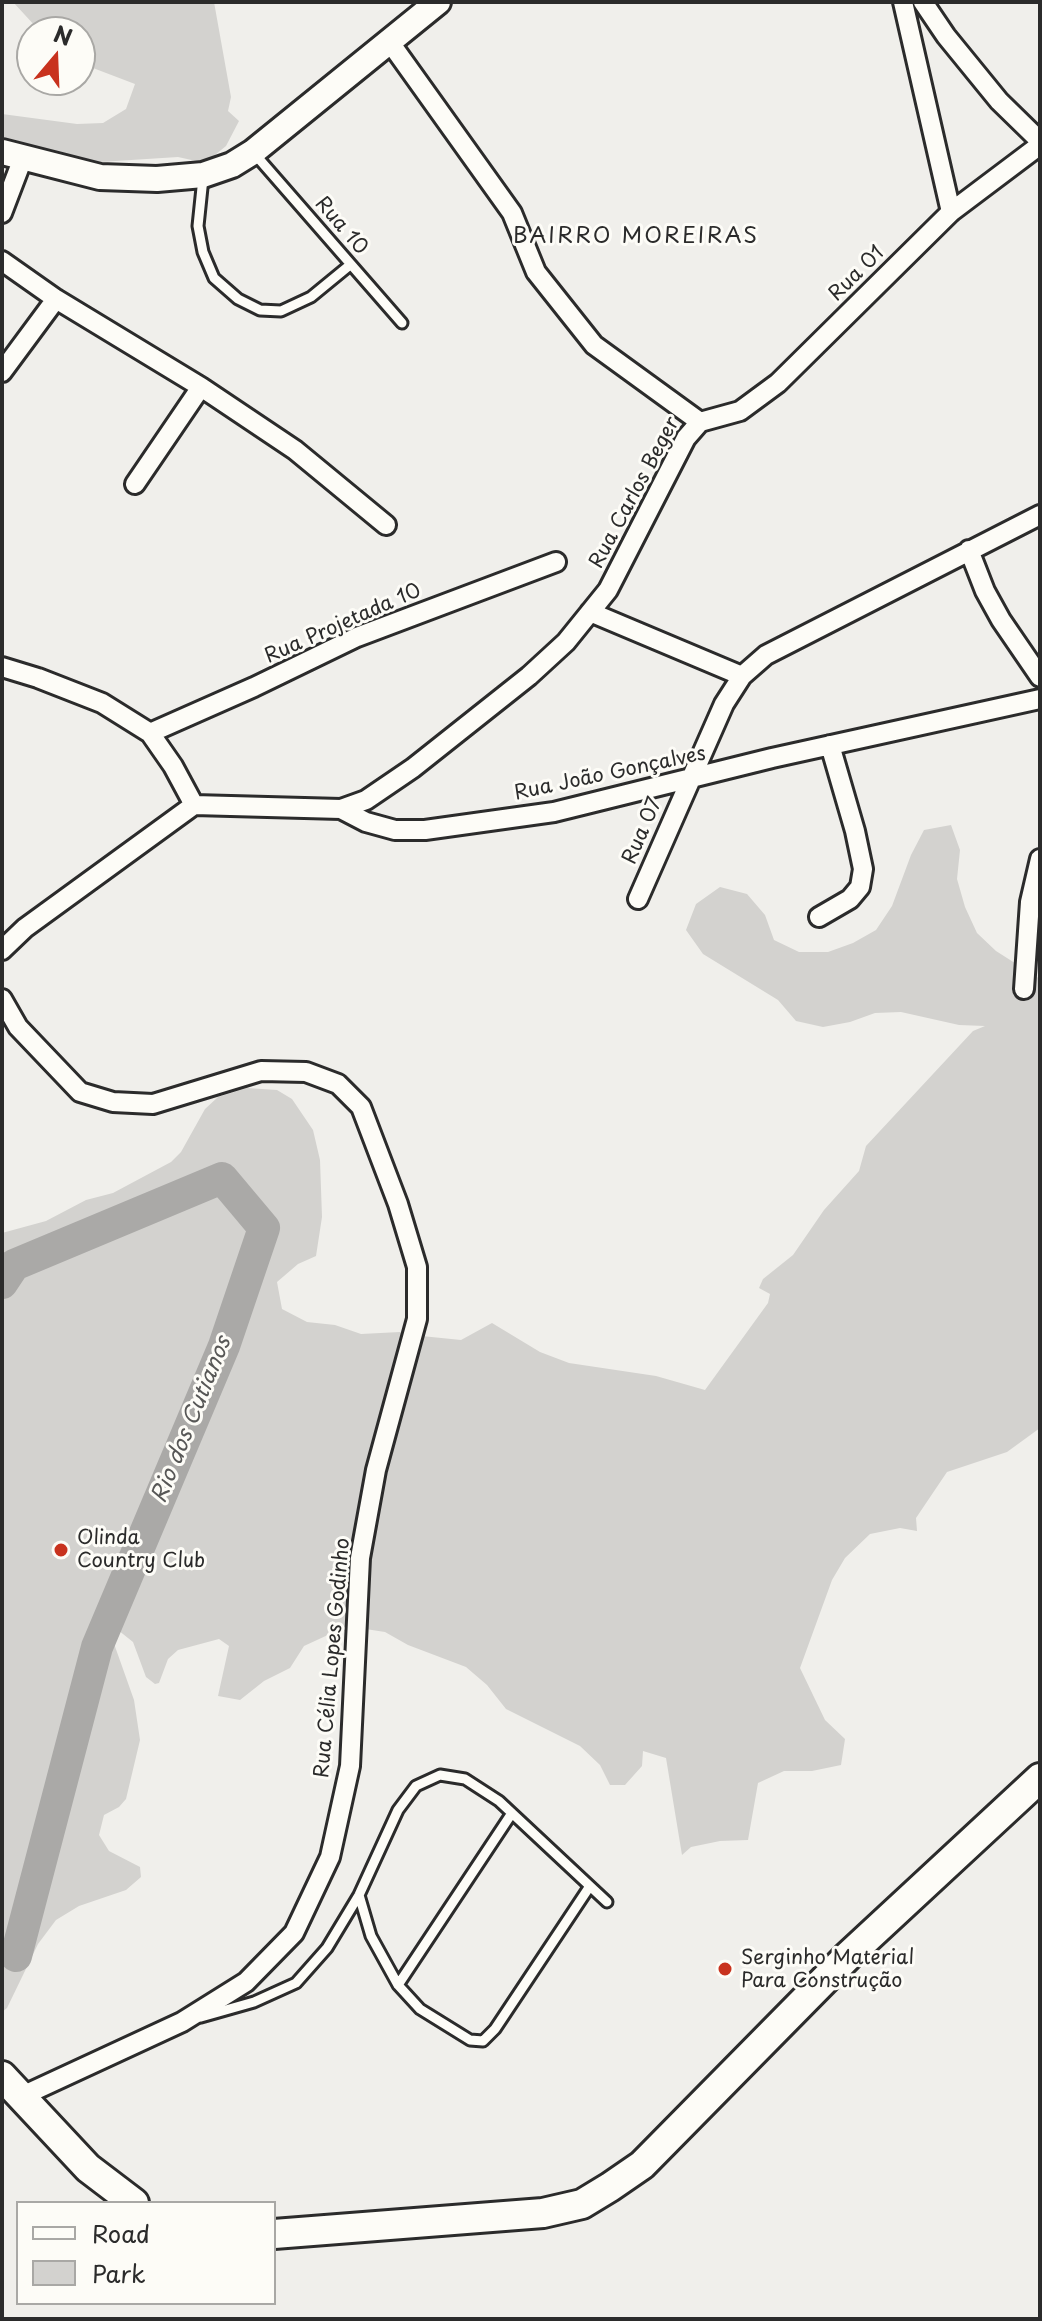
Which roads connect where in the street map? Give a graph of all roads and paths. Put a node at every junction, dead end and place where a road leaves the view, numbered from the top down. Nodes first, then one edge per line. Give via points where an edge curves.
1 (438, 2) edge
2 (903, 2) edge
3 (923, 2) edge
4 (389, 41) junction
5 (1040, 143) edge
6 (253, 152) junction
7 (12, 155) edge
8 (203, 175) junction
9 (951, 212) junction
10 (2, 213) edge
11 (2, 261) edge
12 (350, 265) junction
13 (56, 299) junction
14 (402, 323) dead end
15 (2, 372) edge
16 (201, 387) junction
17 (700, 422) junction
18 (135, 484) dead end
19 (1040, 515) edge
20 (386, 525) dead end
21 (969, 550) junction
22 (556, 562) dead end
23 (590, 612) junction
24 (2, 667) edge
25 (742, 676) junction
26 (1040, 677) edge
27 (1040, 699) edge
28 (150, 733) junction
29 (830, 745) junction
30 (689, 780) junction
31 (194, 805) junction
32 (341, 809) junction
33 (1040, 859) edge
34 (638, 899) dead end
35 (819, 917) dead end
36 (2, 950) edge
37 (1024, 989) dead end
38 (2, 999) edge
39 (1040, 1778) edge
40 (512, 1813) junction
41 (590, 1886) junction
42 (359, 1895) junction
43 (607, 1902) dead end
44 (398, 1985) junction
45 (182, 2022) junction
46 (11, 2086) edge
47 (131, 2201) edge
48 (276, 2234) edge

1 - 4 main road
2 - 9 street
3 - 5 street via 999,101
4 - 6 main road
4 - 17 street, Rua Carlos Beger via 512,213 536,272 594,345
5 - 9 street, Rua 01
6 - 8 main road
6 - 12 lane, Rua 10
7 - 8 main road via 100,177
7 - 10 street
8 - 12 lane via 198,226 203,252 214,278 238,299 260,310 281,311 311,297
9 - 17 street, Rua 01 via 778,383 740,411
11 - 13 street
12 - 14 lane, Rua 10
13 - 15 street
13 - 16 street
16 - 18 street
16 - 20 street via 295,450
17 - 23 street, Rua Carlos Beger via 686,438 608,590
19 - 21 street
21 - 25 street via 766,655
21 - 26 street via 1001,620
22 - 28 street, Rua Projetada 10 via 357,637
23 - 25 street
23 - 32 street, Rua Carlos Beger via 529,676 413,768 366,800
24 - 28 street via 102,703
25 - 30 street, Rua 07
27 - 29 street, Rua João Gonçalves
28 - 31 street
29 - 30 street, Rua João Gonçalves
29 - 35 street via 863,869 860,887 850,899
30 - 32 street, Rua João Gonçalves via 554,812 425,830 395,830
30 - 34 street, Rua 07
31 - 32 street, Rua João Gonçalves
31 - 36 street
33 - 37 street via 1030,902
38 - 45 street, Rua Célia Lopes Godinho via 18,1027 80,1092 113,1102 153,1104 261,1071 306,1072 338,1084 361,1107 417,1267 417,1319 376,1470 360,1558 350,1766 330,1857 294,1933 246,1982
39 - 48 main road via 848,1956 642,2165 601,2193 582,2204 543,2213
40 - 41 lane
40 - 42 lane via 465,1779 440,1775 416,1786 398,1810
40 - 44 lane
41 - 43 lane
41 - 44 lane via 483,2041 470,2040 420,2009
42 - 44 lane via 371,1936
42 - 45 lane via 327,1948 296,1983 254,2002
45 - 46 street, Rua Célia Lopes Godinho
46 - 47 main road via 88,2168

